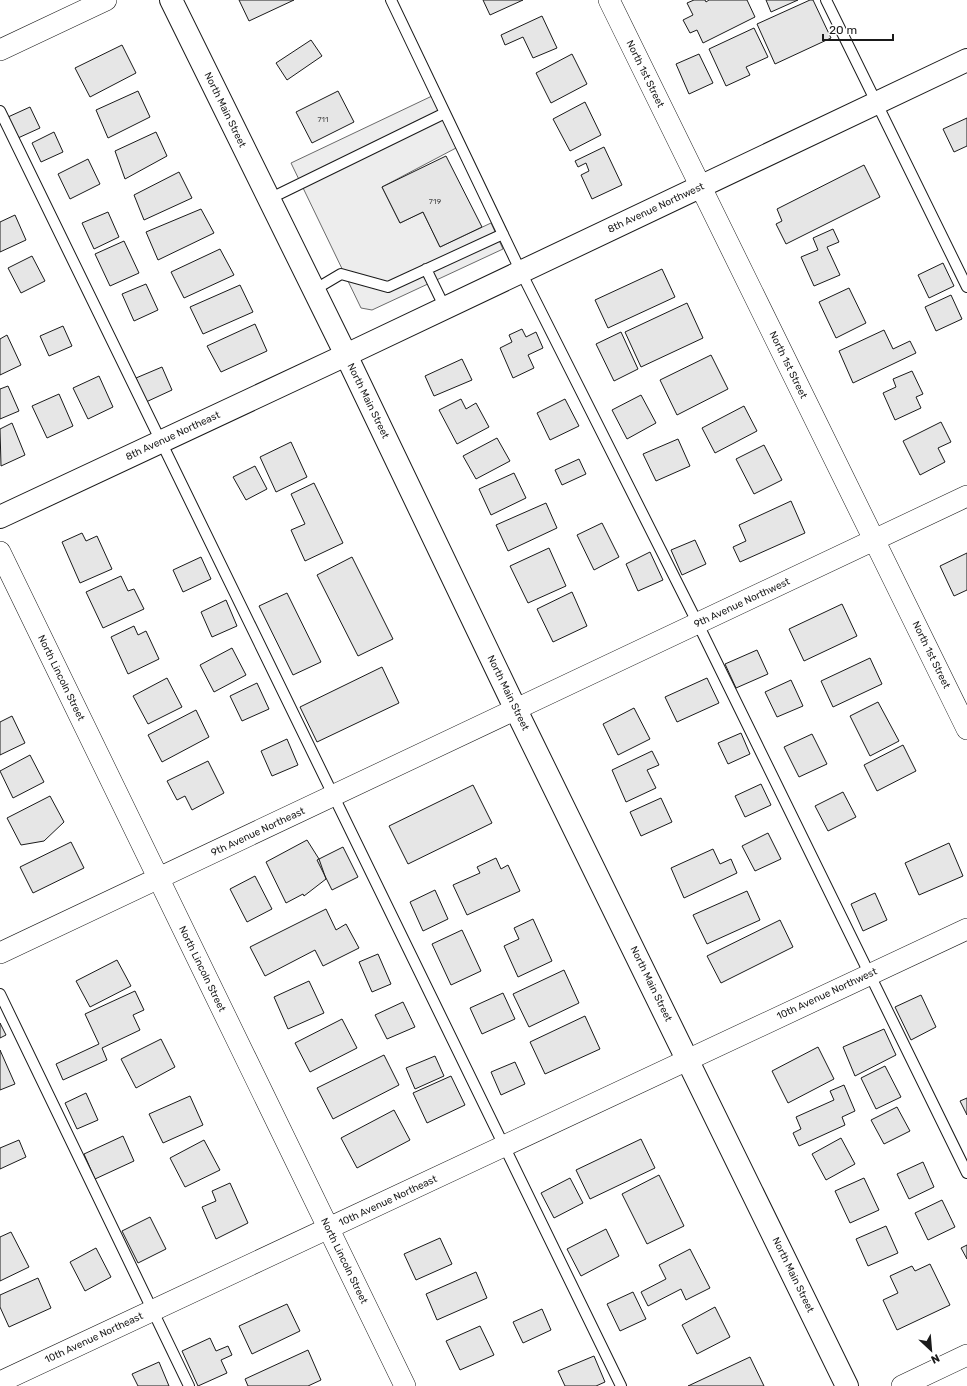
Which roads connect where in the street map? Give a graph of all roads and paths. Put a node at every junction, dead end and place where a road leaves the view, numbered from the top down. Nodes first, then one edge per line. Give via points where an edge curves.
1 (106, 0) edge
2 (171, 0) edge
3 (391, 0) edge
4 (609, 0) edge
5 (826, 0) edge
6 (0, 50) edge
7 (967, 60) edge
8 (876, 104) junction
9 (0, 111) edge
10 (445, 113) junction
11 (700, 187) junction
12 (269, 199) junction
13 (503, 234) junction
14 (426, 269) junction
15 (521, 272) junction
16 (967, 287) edge
17 (314, 290) junction
18 (445, 308) junction
19 (346, 355) junction
20 (162, 440) junction
21 (967, 496) edge
22 (0, 517) edge
23 (875, 541) junction
24 (0, 552) edge
25 (698, 624) junction
26 (516, 710) junction
27 (967, 729) edge
28 (334, 796) junction
29 (158, 879) junction
30 (967, 929) edge
31 (0, 953) edge
32 (870, 974) junction
33 (0, 994) edge
34 (687, 1059) junction
35 (505, 1146) junction
36 (967, 1173) edge
37 (328, 1229) junction
38 (152, 1311) junction
39 (967, 1355) edge
40 (0, 1382) edge
41 (189, 1386) edge
42 (405, 1386) edge
43 (621, 1386) edge
44 (846, 1386) edge
45 (902, 1386) edge

1 - 6 street
2 - 12 street, North Main Street
3 - 10 lane
4 - 11 street, North 1st Street
5 - 8 lane
7 - 8 street, 8th Avenue Northwest
8 - 11 street, 8th Avenue Northwest
8 - 16 lane
9 - 20 lane
10 - 12 lane
10 - 13 lane
11 - 15 street, 8th Avenue Northwest
11 - 23 street, North 1st Street
12 - 17 street, North Main Street
13 - 14 lane
13 - 15 lane
14 - 17 lane via 388,287 341,274
14 - 18 lane
15 - 18 street, 8th Avenue Northwest
15 - 25 lane
17 - 19 street, North Main Street
18 - 19 street, 8th Avenue Northwest
19 - 20 street, 8th Avenue Northeast
19 - 26 street, North Main Street
20 - 22 street, 8th Avenue Northeast
20 - 28 lane
21 - 23 street, 9th Avenue Northwest
23 - 25 street, 9th Avenue Northwest
23 - 27 street, North 1st Street
24 - 29 street, North Lincoln Street
25 - 26 street, 9th Avenue Northwest
25 - 32 lane
26 - 28 street, 9th Avenue Northeast
26 - 34 street, North Main Street
28 - 29 street, 9th Avenue Northeast
28 - 35 lane
29 - 31 street, 9th Avenue Northeast
29 - 37 street, North Lincoln Street
30 - 32 street, 10th Avenue Northwest
32 - 34 street, 10th Avenue Northwest
32 - 36 lane
33 - 38 lane
34 - 35 street, 10th Avenue Northeast
34 - 44 street, North Main Street
35 - 37 street, 10th Avenue Northeast
35 - 43 lane
37 - 38 street, 10th Avenue Northeast
37 - 42 street, North Lincoln Street
38 - 40 street, 10th Avenue Northeast
38 - 41 lane
39 - 45 street

